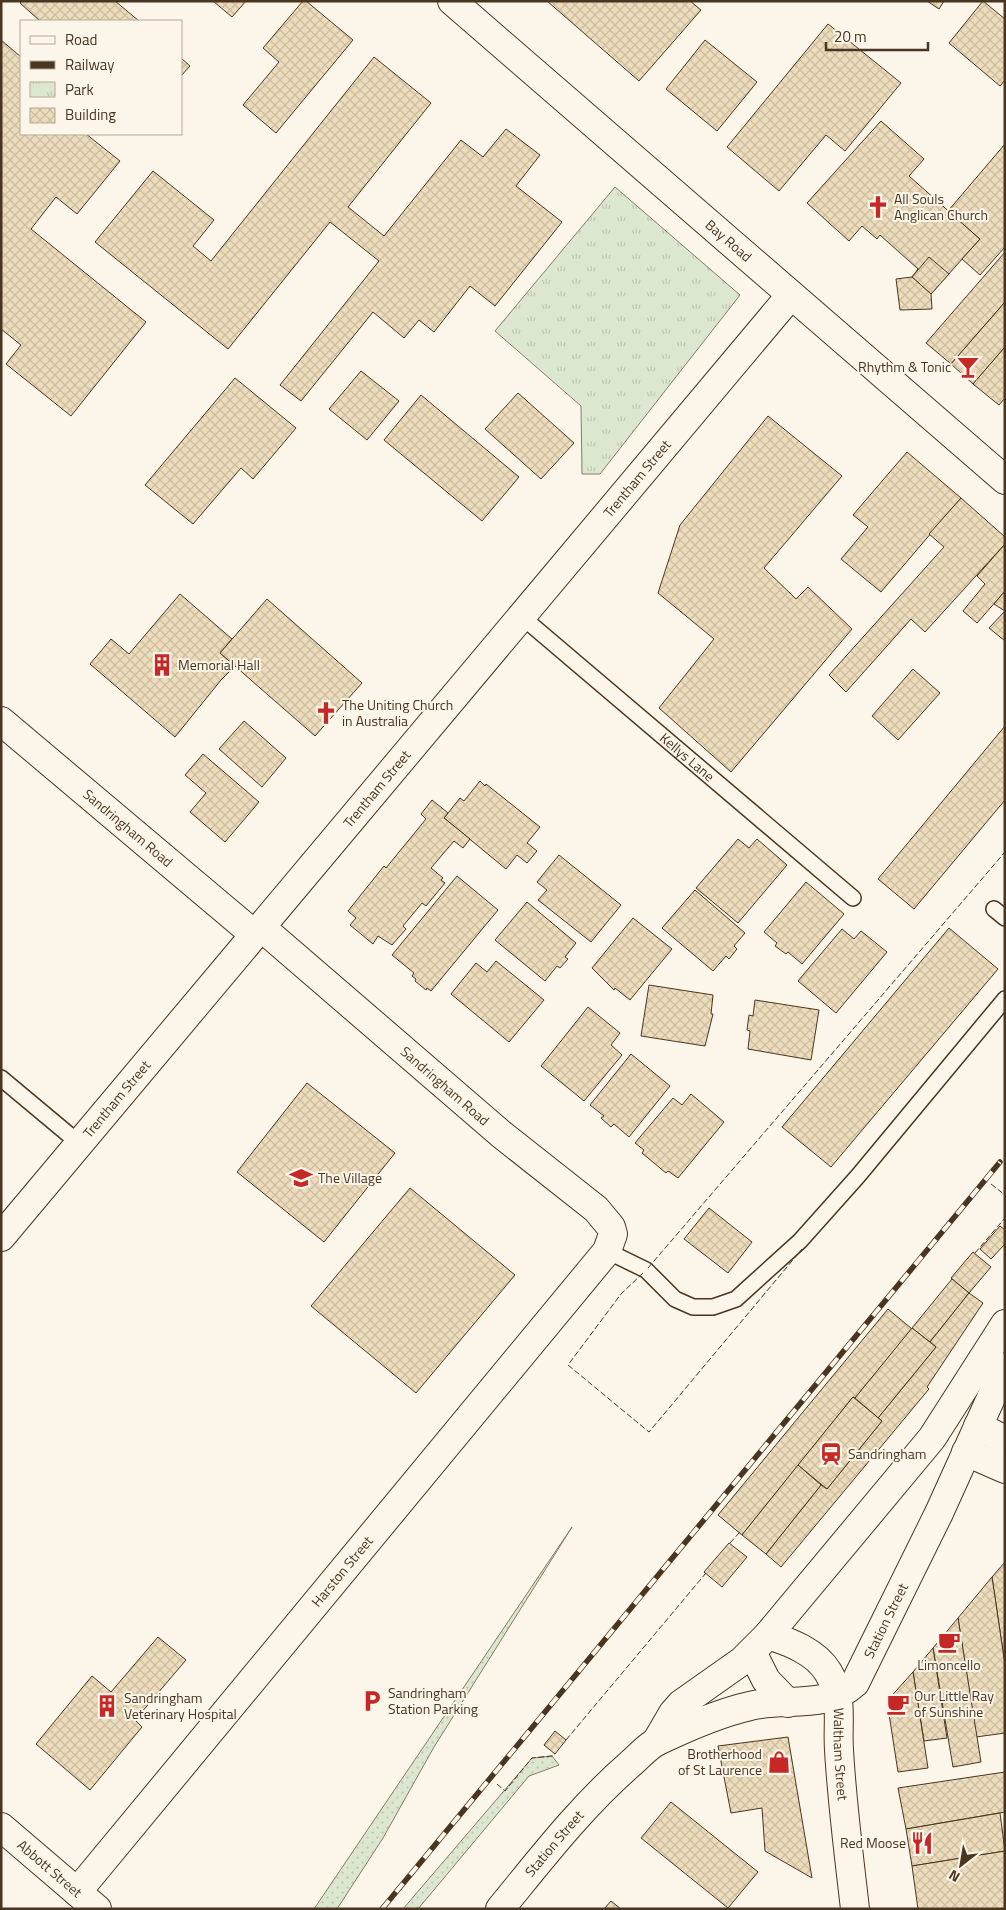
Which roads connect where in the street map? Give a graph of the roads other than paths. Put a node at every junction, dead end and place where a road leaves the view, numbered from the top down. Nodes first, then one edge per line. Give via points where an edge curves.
1 (452, 1) edge
2 (791, 295) junction
3 (1005, 480) edge
4 (521, 616) junction
5 (1, 721) edge
6 (853, 898) dead end
7 (258, 931) junction
8 (1005, 999) edge
9 (1, 1078) edge
10 (80, 1144) junction
11 (1, 1237) edge
12 (607, 1251) junction
13 (1005, 1324) edge
14 (1005, 1367) edge
15 (941, 1426) junction
16 (978, 1426) junction
17 (1005, 1440) edge
18 (966, 1452) junction
19 (1005, 1469) edge
20 (760, 1644) junction
21 (838, 1694) junction
22 (788, 1703) junction
23 (656, 1742) junction
24 (1, 1827) edge
25 (77, 1892) junction
26 (97, 1909) edge
27 (500, 1909) edge
28 (855, 1909) edge

1 - 2 street, Bay Road
2 - 3 street, Bay Road
2 - 4 street, Trentham Street
4 - 6 lane, Kellys Lane
4 - 7 street, Trentham Street
5 - 7 street, Sandringham Road
7 - 10 street, Trentham Street
7 - 12 street, Sandringham Road via 596,1209 613,1234
8 - 12 lane via 819,1220 736,1299 713,1307 693,1307 675,1299 646,1270
9 - 10 lane
10 - 11 street, Trentham Street
12 - 25 street, Harston Street
13 - 15 street, Station Street
14 - 16 street, Station Street
15 - 16 street
15 - 18 street
15 - 20 street, Station Street
16 - 17 street
16 - 18 street, Station Street
18 - 19 street
18 - 21 street, Station Street via 862,1671 850,1688
20 - 21 street, Waltham Street via 800,1648 818,1660 828,1672
20 - 22 street via 766,1680
20 - 23 street, Station Street via 681,1704
21 - 22 street, Station Street
21 - 28 street, Waltham Street via 838,1748
22 - 23 street, Station Street via 764,1703 734,1710
23 - 27 street, Station Street via 580,1814
24 - 25 street, Abbott Street
25 - 26 street, Abbott Street

